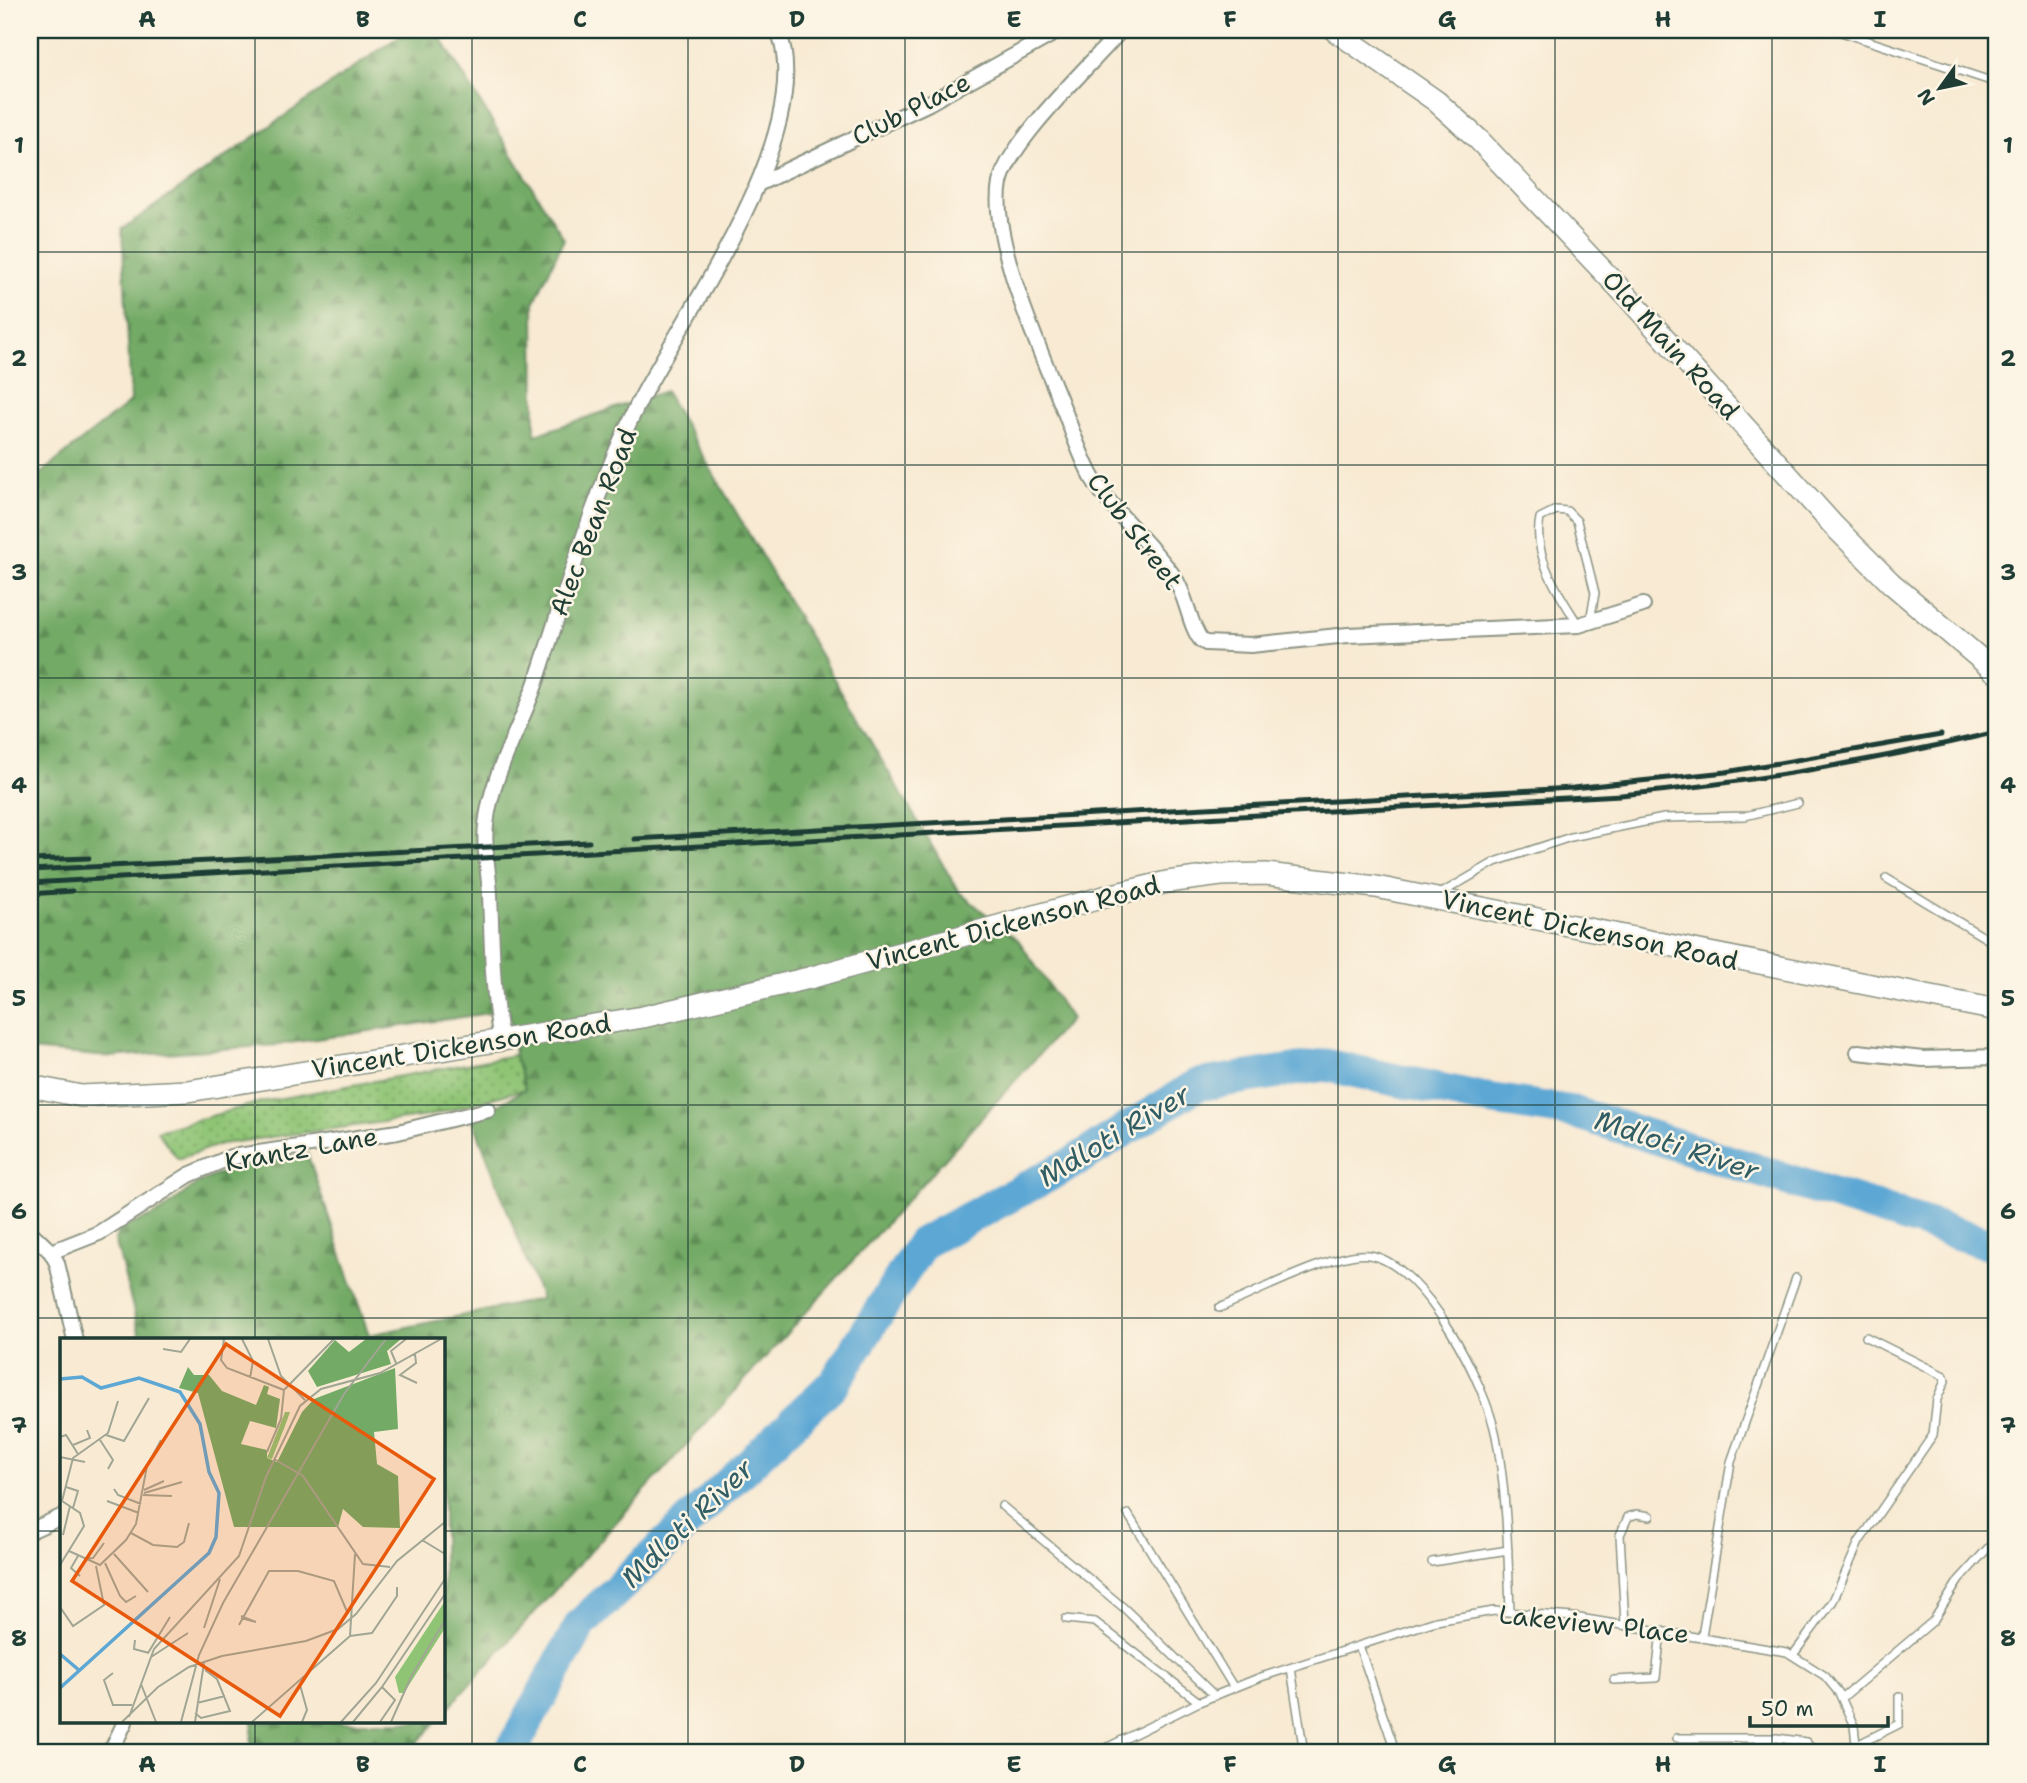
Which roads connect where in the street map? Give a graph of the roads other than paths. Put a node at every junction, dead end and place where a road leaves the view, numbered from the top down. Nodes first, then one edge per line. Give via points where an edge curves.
1 (778, 30) edge
2 (1060, 30) edge
3 (1121, 30) edge
4 (1334, 30) edge
5 (1835, 30) edge
6 (1997, 83) edge
7 (760, 183) junction
8 (1643, 605) dead end
9 (1584, 623) junction
10 (1997, 673) edge
11 (1798, 803) dead end
12 (1886, 877) dead end
13 (1434, 898) junction
14 (1997, 944) edge
15 (1997, 1010) edge
16 (501, 1040) junction
17 (1858, 1052) dead end
18 (1997, 1057) edge
19 (30, 1086) edge
20 (488, 1110) dead end
21 (30, 1232) edge
22 (51, 1252) junction
23 (1796, 1278) dead end
24 (1219, 1308) dead end
25 (1866, 1337) dead end
26 (75, 1338) edge
27 (1002, 1506) dead end
28 (1128, 1514) dead end
29 (1650, 1516) dead end
30 (60, 1517) edge
31 (30, 1531) edge
32 (1997, 1538) edge
33 (1508, 1550) junction
34 (1432, 1562) dead end
35 (1510, 1612) junction
36 (1066, 1619) dead end
37 (1625, 1625) junction
38 (1661, 1630) junction
39 (1702, 1636) junction
40 (1359, 1646) junction
41 (1793, 1656) junction
42 (1291, 1668) junction
43 (1614, 1680) dead end
44 (1234, 1688) junction
45 (1215, 1696) junction
46 (1899, 1696) dead end
47 (1842, 1698) junction
48 (1199, 1702) junction
49 (124, 1724) edge
50 (1677, 1738) dead end
51 (1857, 1749) edge
52 (111, 1752) edge
53 (1096, 1753) edge
54 (1304, 1753) edge
55 (1396, 1753) edge
56 (1815, 1753) edge

1 - 7 street, Alec Bean Road via 786,69 785,99
2 - 7 street, Club Place via 929,103
3 - 9 street, Club Street via 1010,161 1000,181 999,204 1018,287 1083,458 1100,489 1175,578 1197,635 1206,643 1251,645 1348,635
4 - 10 main road, Old Main Road via 1436,101 1478,139 1834,526 1891,583
5 - 6 lane
7 - 16 street, Alec Bean Road via 638,405 573,567 493,798 486,825 493,988
8 - 9 street, Club Street
9 - 9 lane via 1552,582 1543,555 1540,518 1556,510 1567,511 1577,521 1595,593
11 - 13 lane via 1745,817 1664,818 1571,837 1495,862
12 - 14 lane
13 - 15 main road, Vincent Dickenson Road
13 - 16 main road, Vincent Dickenson Road via 1320,878 1266,874 1167,882 717,1001
16 - 19 main road, Vincent Dickenson Road via 188,1091 81,1096
17 - 18 street via 1923,1059
20 - 22 street, Krantz Lane via 398,1132 222,1160 189,1175 99,1233
21 - 22 street
22 - 26 street via 64,1286
23 - 39 lane via 1731,1462
24 - 33 lane via 1356,1255 1383,1259 1401,1270 1430,1301 1474,1373 1496,1435
25 - 41 lane via 1944,1376 1933,1435 1859,1542 1833,1601
27 - 45 lane via 1124,1608
28 - 44 lane
29 - 37 lane via 1628,1517 1620,1535
30 - 31 street
32 - 47 lane via 1959,1580 1933,1621
33 - 34 lane
33 - 35 lane
35 - 37 lane, Lakeview Place
35 - 40 lane, Lakeview Place via 1470,1613
36 - 48 lane via 1095,1622
37 - 38 lane, Lakeview Place
38 - 39 lane, Lakeview Place
38 - 43 lane via 1656,1678
39 - 41 lane, Lakeview Place
40 - 42 lane, Lakeview Place
40 - 55 lane
41 - 47 lane, Lakeview Place via 1825,1676
42 - 44 lane, Lakeview Place
42 - 54 lane
44 - 45 lane, Lakeview Place
45 - 48 lane, Lakeview Place
46 - 51 lane via 1899,1724
47 - 51 lane, Lakeview Place via 1854,1726
48 - 53 lane, Lakeview Place
49 - 52 street
50 - 56 lane via 1777,1738 1806,1742

